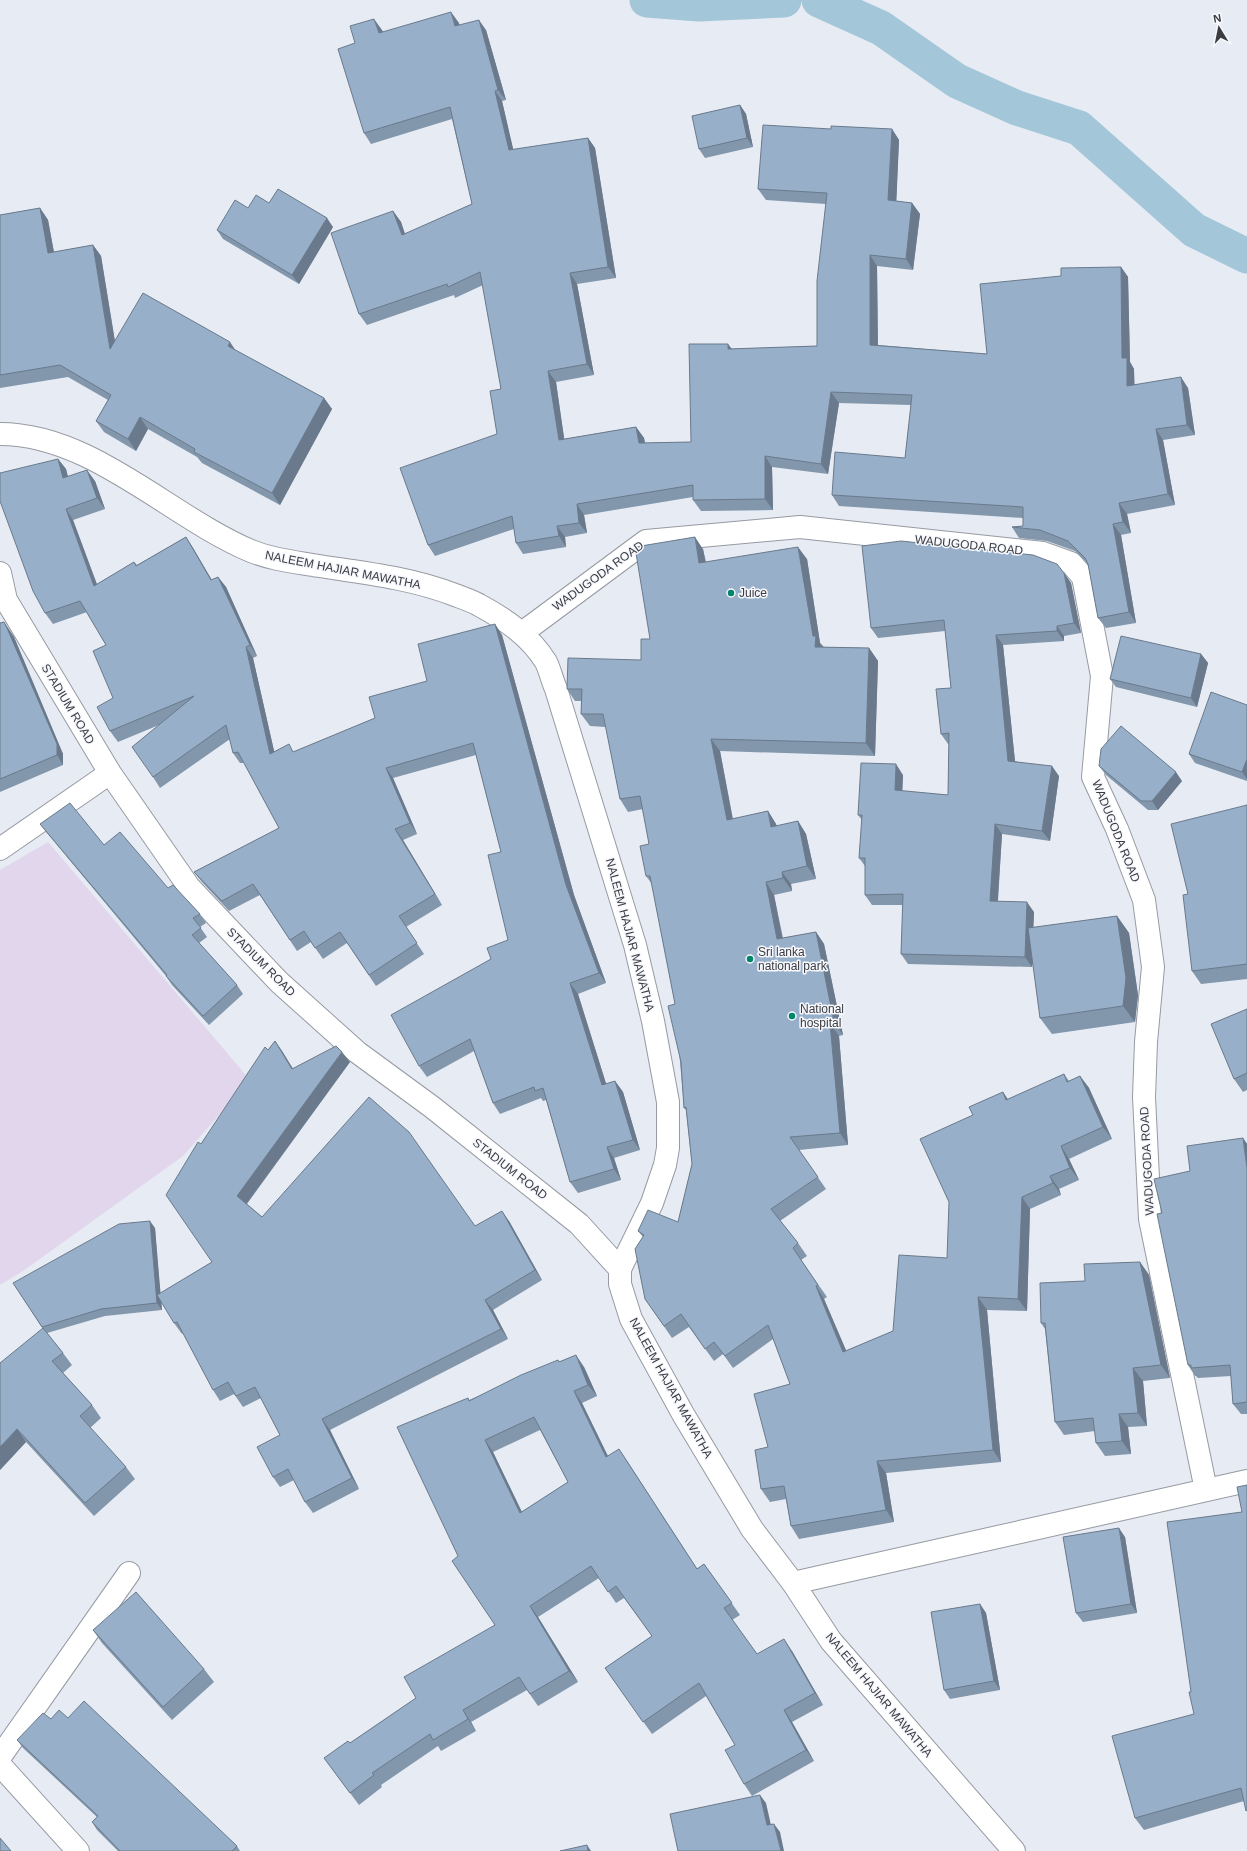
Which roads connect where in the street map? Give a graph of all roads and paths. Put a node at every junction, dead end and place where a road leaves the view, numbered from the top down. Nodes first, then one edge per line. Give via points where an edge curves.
1 (0, 434) edge
2 (0, 573) edge
3 (522, 633) junction
4 (110, 773) junction
5 (0, 849) edge
6 (620, 1269) junction
7 (1247, 1481) edge
8 (1206, 1490) junction
9 (129, 1573) dead end
10 (793, 1583) junction
11 (0, 1757) edge
12 (0, 1766) edge
13 (78, 1851) edge
14 (1014, 1851) edge

1 - 3 street, NALEEM HAJIAR MAWATHA via 34,437 90,459 141,486 216,534 251,551 288,562 406,580 436,588 477,603
2 - 4 street, STADIUM ROAD via 6,600
3 - 6 street, NALEEM HAJIAR MAWATHA via 546,663 607,851 635,945 668,1102 668,1148 665,1165 652,1203
3 - 8 street, WADUGODA ROAD via 646,541 800,527 1043,553 1071,564 1083,577 1102,676 1093,777 1117,829 1144,900 1152,967 1144,1097 1150,1219
4 - 5 street
4 - 6 street, STADIUM ROAD via 189,887 279,982 357,1052 432,1107 579,1224
6 - 10 street, NALEEM HAJIAR MAWATHA via 624,1301 640,1336 752,1529
7 - 8 street
8 - 10 street
9 - 11 street
10 - 14 street, NALEEM HAJIAR MAWATHA via 831,1641
12 - 13 street

